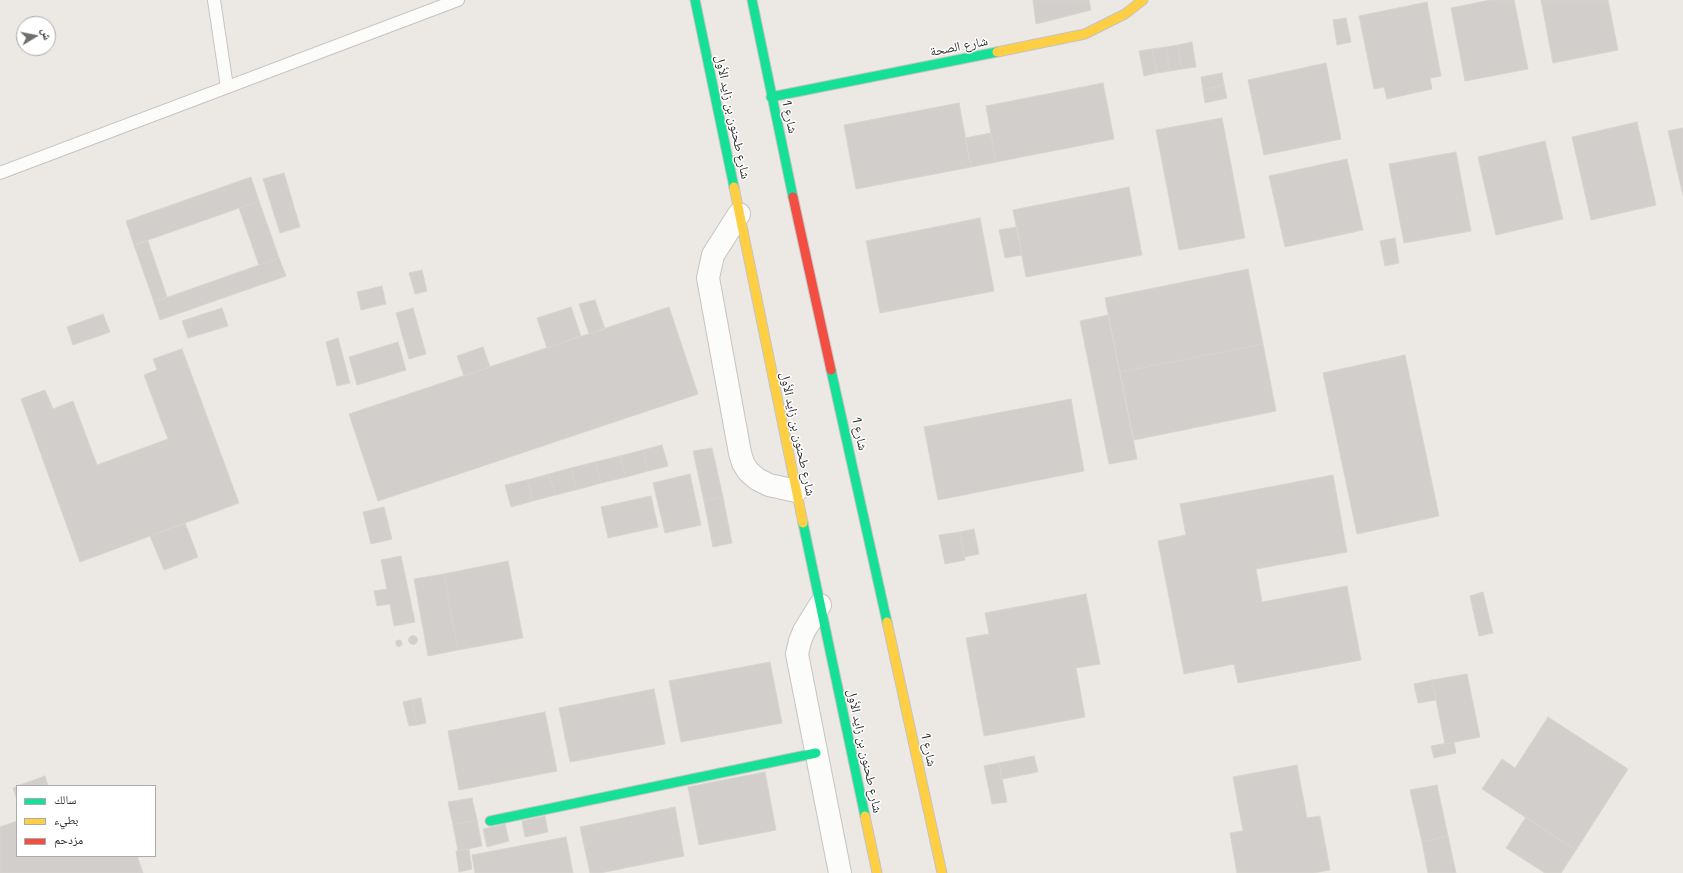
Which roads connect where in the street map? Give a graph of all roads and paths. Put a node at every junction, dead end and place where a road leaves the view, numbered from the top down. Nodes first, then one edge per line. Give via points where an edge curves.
1 (214, 0) edge
2 (458, 0) edge
3 (695, 0) edge
4 (752, 0) edge
5 (1143, 0) edge
6 (227, 87) junction
7 (771, 97) junction
8 (0, 173) edge
9 (739, 214) junction
10 (796, 491) junction
11 (820, 605) junction
12 (816, 753) junction
13 (490, 821) dead end
14 (840, 873) edge
15 (877, 873) edge
16 (942, 873) edge

1 - 6 lane
2 - 6 lane
3 - 9 street, شارع طحنون بن زايد الأول
4 - 7 street, شارع 1
5 - 7 street, شارع الصحة via 1106,26 1085,34
6 - 8 lane
7 - 16 street, شارع 1
9 - 10 street, شارع طحنون بن زايد الأول
9 - 10 street via 712,255 708,278 740,453 748,471 757,480
10 - 11 street, شارع طحنون بن زايد الأول
11 - 12 street via 804,631 798,654
11 - 15 street, شارع طحنون بن زايد الأول
12 - 13 street
12 - 14 street

